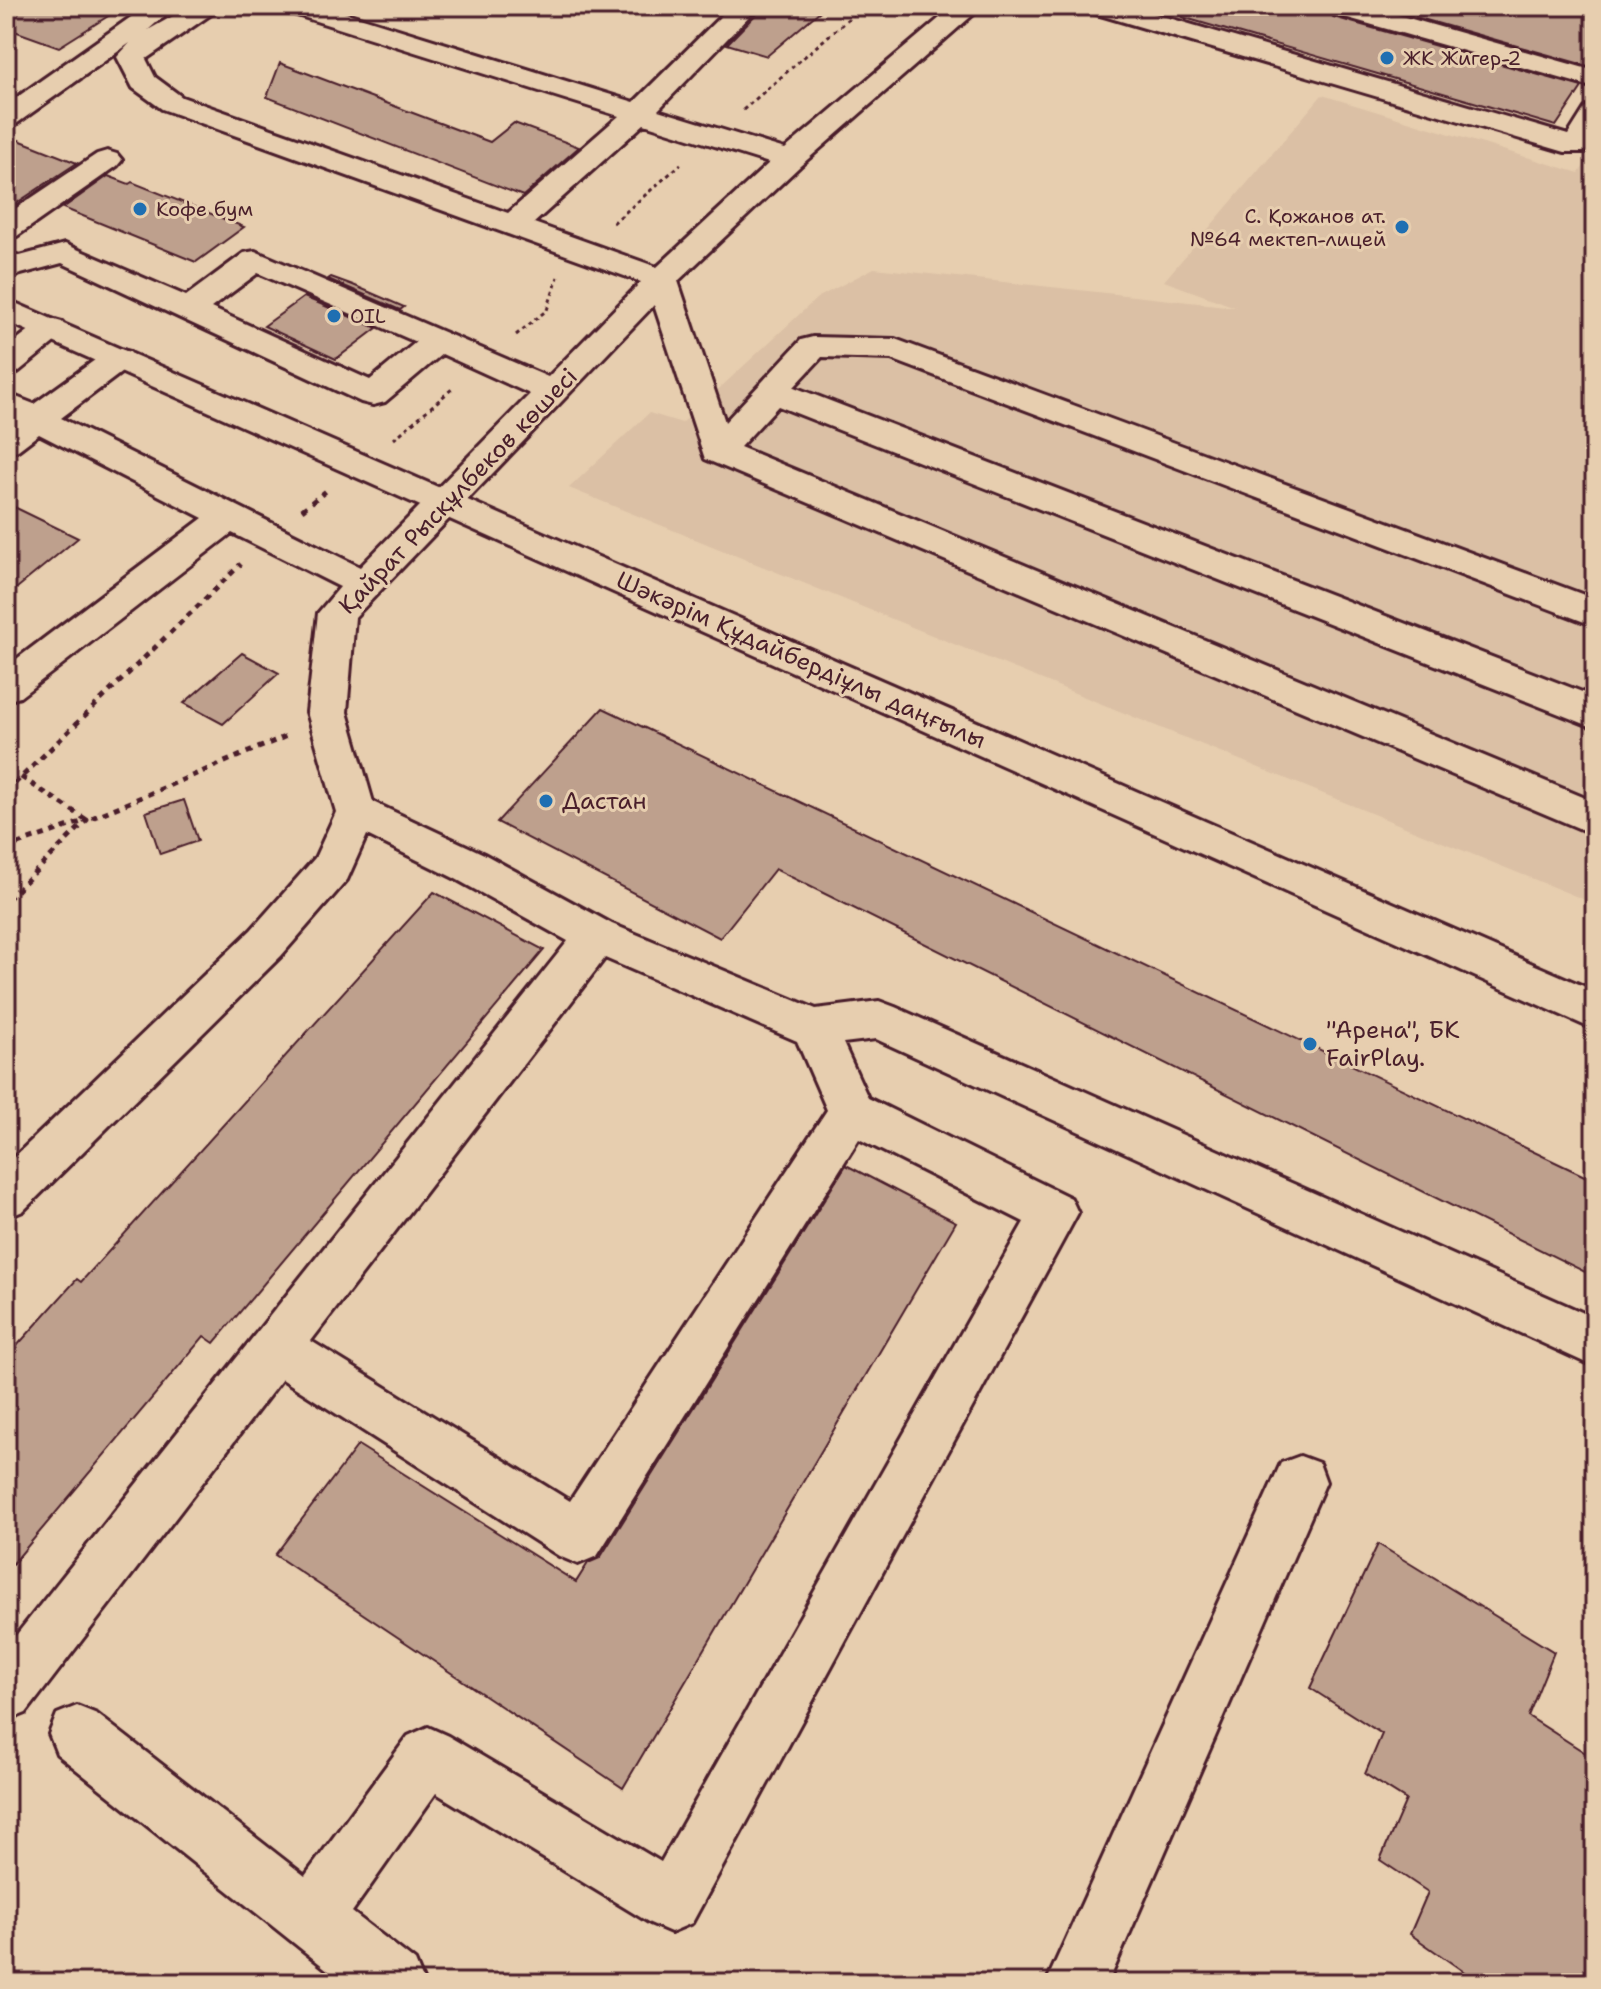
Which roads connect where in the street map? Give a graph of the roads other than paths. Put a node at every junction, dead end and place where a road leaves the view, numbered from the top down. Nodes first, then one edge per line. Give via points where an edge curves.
1 (163, 6) edge
2 (210, 6) edge
3 (296, 6) edge
4 (970, 6) edge
5 (1099, 6) edge
6 (1345, 6) edge
7 (731, 9) edge
8 (1595, 80) edge
9 (639, 113) junction
10 (1595, 114) edge
11 (6, 118) edge
12 (107, 160) dead end
13 (790, 160) junction
14 (512, 226) junction
15 (6, 229) edge
16 (6, 261) edge
17 (662, 279) junction
18 (6, 309) edge
19 (188, 310) junction
20 (51, 329) junction
21 (439, 340) junction
22 (118, 359) junction
23 (6, 365) edge
24 (551, 391) junction
25 (772, 391) junction
26 (22, 411) edge
27 (6, 442) edge
28 (717, 451) junction
29 (445, 503) junction
30 (230, 516) junction
31 (364, 584) junction
32 (1595, 613) edge
33 (6, 687) edge
34 (1595, 713) edge
35 (356, 812) junction
36 (1595, 819) edge
37 (597, 936) junction
38 (1595, 1011) edge
39 (814, 1028) junction
40 (851, 1112) junction
41 (6, 1196) edge
42 (1595, 1343) edge
43 (276, 1347) junction
44 (1300, 1482) dead end
45 (6, 1693) edge
46 (77, 1734) dead end
47 (311, 1919) junction
48 (393, 1983) edge
49 (1077, 1983) edge

1 - 11 street
2 - 14 street via 131,57 143,82 159,96
3 - 9 street
4 - 13 street, Қайрат Рысқұлбеков көшесі
5 - 10 street via 1575,146
6 - 8 street
7 - 9 street
9 - 13 street
9 - 14 street
12 - 15 street
13 - 17 street, Қайрат Рысқұлбеков көшесі
14 - 17 street
16 - 19 street via 17,266 65,253
17 - 24 street, Қайрат Рысқұлбеков көшесі
17 - 28 street
18 - 20 street, Шәкәрім Құдайбердіұлы даңғылы
19 - 21 street via 255,260
19 - 21 street via 373,394
20 - 22 street, Шәкәрім Құдайбердіұлы даңғылы
20 - 23 street
21 - 24 street
22 - 26 street
22 - 29 street, Шәкәрім Құдайбердіұлы даңғылы
24 - 29 street, Қайрат Рысқұлбеков көшесі
25 - 28 street
25 - 32 street via 813,347 895,349
25 - 34 street
26 - 27 street
26 - 30 street
28 - 36 street
29 - 31 street, Қайрат Рысқұлбеков көшесі
29 - 38 street, Шәкәрім Құдайбердіұлы даңғылы
30 - 31 street
30 - 33 street
31 - 35 street, Қайрат Рысқұлбеков көшесі via 337,613 327,712
35 - 37 street
35 - 41 street via 332,868 266,943
37 - 39 street
37 - 43 street
39 - 40 street
39 - 42 street via 879,1020
40 - 43 street via 578,1537
40 - 47 street via 1054,1213 671,1902 428,1756
43 - 45 street
44 - 49 street
46 - 47 street
47 - 48 street

